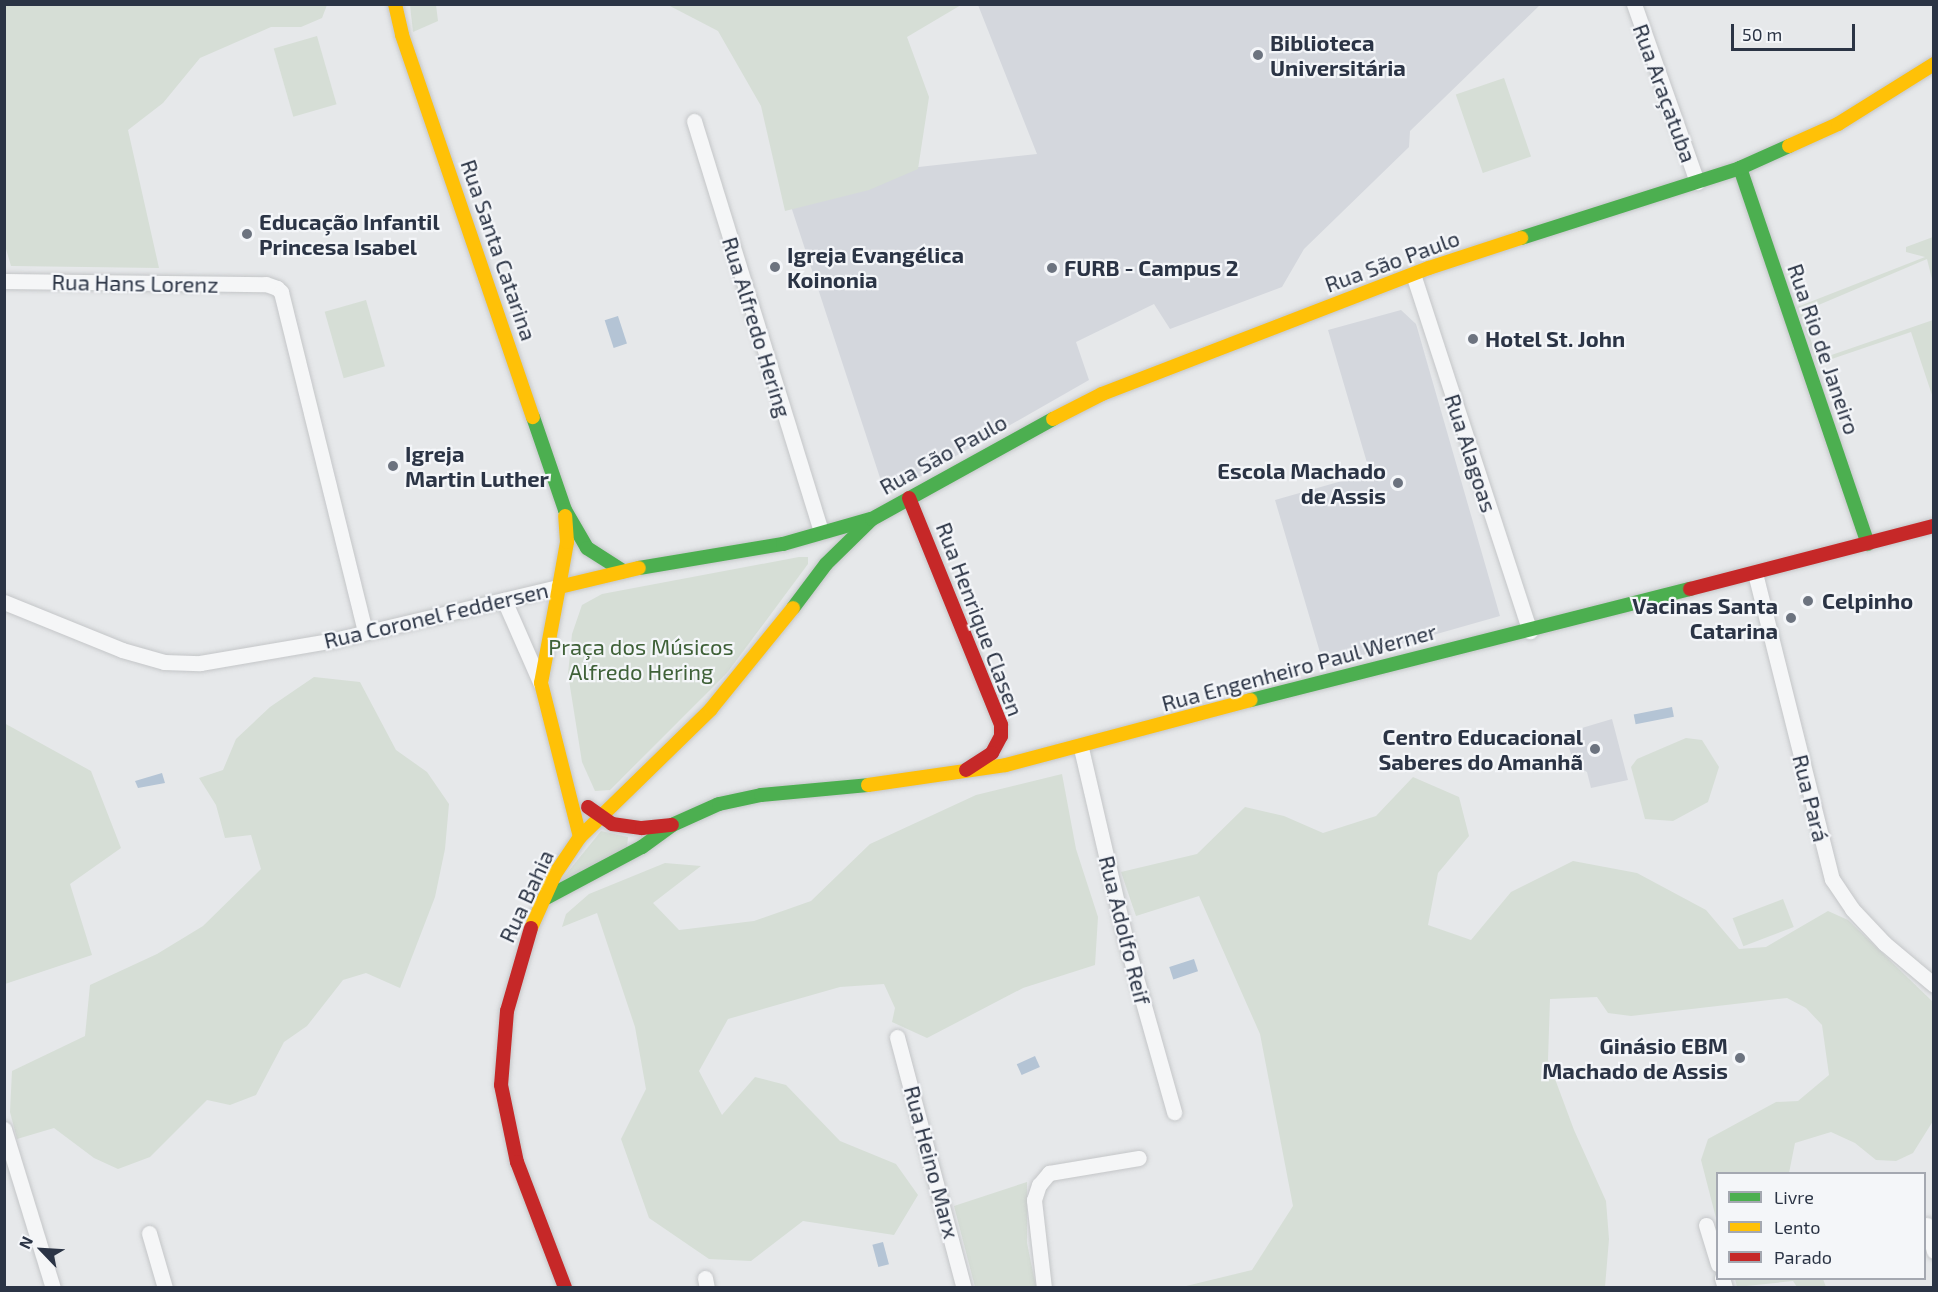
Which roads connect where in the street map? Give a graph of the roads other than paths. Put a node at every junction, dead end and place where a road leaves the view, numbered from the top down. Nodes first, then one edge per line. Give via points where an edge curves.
1 (395, 4) edge
2 (1634, 4) edge
3 (1934, 64) edge
4 (694, 121) dead end
5 (1740, 168) junction
6 (1697, 182) junction
7 (1413, 274) junction
8 (4, 281) edge
9 (909, 498) junction
10 (565, 510) junction
11 (872, 519) junction
12 (1934, 526) edge
13 (821, 532) junction
14 (1868, 544) junction
15 (623, 571) junction
16 (1755, 573) junction
17 (558, 587) junction
18 (504, 600) junction
19 (4, 602) edge
20 (1530, 631) junction
21 (365, 633) junction
22 (541, 683) junction
23 (1081, 748) junction
24 (961, 774) junction
25 (567, 783) junction
26 (599, 817) junction
27 (672, 825) junction
28 (580, 837) junction
29 (544, 899) junction
30 (1934, 985) edge
31 (897, 1037) dead end
32 (1174, 1112) dead end
33 (4, 1129) edge
34 (1139, 1158) dead end
35 (1928, 1223) edge
36 (1706, 1225) dead end
37 (149, 1233) dead end
38 (1934, 1251) edge
39 (1716, 1258) edge
40 (53, 1287) edge
41 (165, 1287) edge
42 (565, 1287) edge
43 (964, 1287) edge
44 (1044, 1287) edge

1 - 10 main road, Rua Santa Catarina via 402,35
2 - 6 street, Rua Araçatuba
3 - 5 main road, Rua São Paulo via 1838,124
4 - 13 street, Rua Alfredo Hering
5 - 6 main road, Rua São Paulo
5 - 14 main road, Rua Rio de Janeiro
6 - 7 main road, Rua São Paulo
7 - 9 main road, Rua São Paulo via 1102,394
7 - 20 street, Rua Alagoas
8 - 21 street, Rua Hans Lorenz via 266,284 281,292
9 - 11 main road, Rua São Paulo
9 - 24 main road, Rua Henrique Clasen via 1001,725 1001,736 993,753
10 - 15 main road, Rua Santa Catarina via 587,548
10 - 17 main road, Rua Santa Catarina via 567,542
11 - 13 main road, Rua Coronel Feddersen
11 - 26 main road, Rua Bahia via 826,564 761,651 711,709
12 - 14 main road, Rua Engenheiro Paul Werner
13 - 15 main road, Rua Coronel Feddersen via 783,544
14 - 16 main road, Rua Engenheiro Paul Werner
15 - 17 main road, Rua Coronel Feddersen
16 - 20 main road, Rua Engenheiro Paul Werner
16 - 30 street, Rua Pará via 1832,879 1852,909 1884,943
17 - 18 street, Rua Coronel Feddersen
17 - 22 main road, Rua Santa Catarina
18 - 21 street, Rua Coronel Feddersen
18 - 22 street
19 - 21 street, Rua Coronel Feddersen via 122,650 164,662 200,663
20 - 23 main road, Rua Engenheiro Paul Werner via 1348,673
22 - 25 main road
23 - 24 main road, Rua Engenheiro Paul Werner
23 - 32 street, Rua Adolfo Reif via 1126,942
24 - 27 main road, Rua Engenheiro Paul Werner via 761,795 718,804
25 - 26 main road
25 - 28 main road
26 - 27 main road, Rua Engenheiro Paul Werner via 612,824 642,828
26 - 28 main road, Rua Bahia
27 - 29 main road, Rua Engenheiro Paul Werner via 642,847
28 - 29 main road, Rua Bahia
29 - 42 main road, Rua Bahia via 511,989 503,1036 501,1085 517,1162
31 - 43 street, Rua Heino Marx via 946,1206
33 - 40 street
34 - 44 street via 1049,1173 1039,1185 1034,1200
35 - 38 street
36 - 39 street
37 - 41 street

